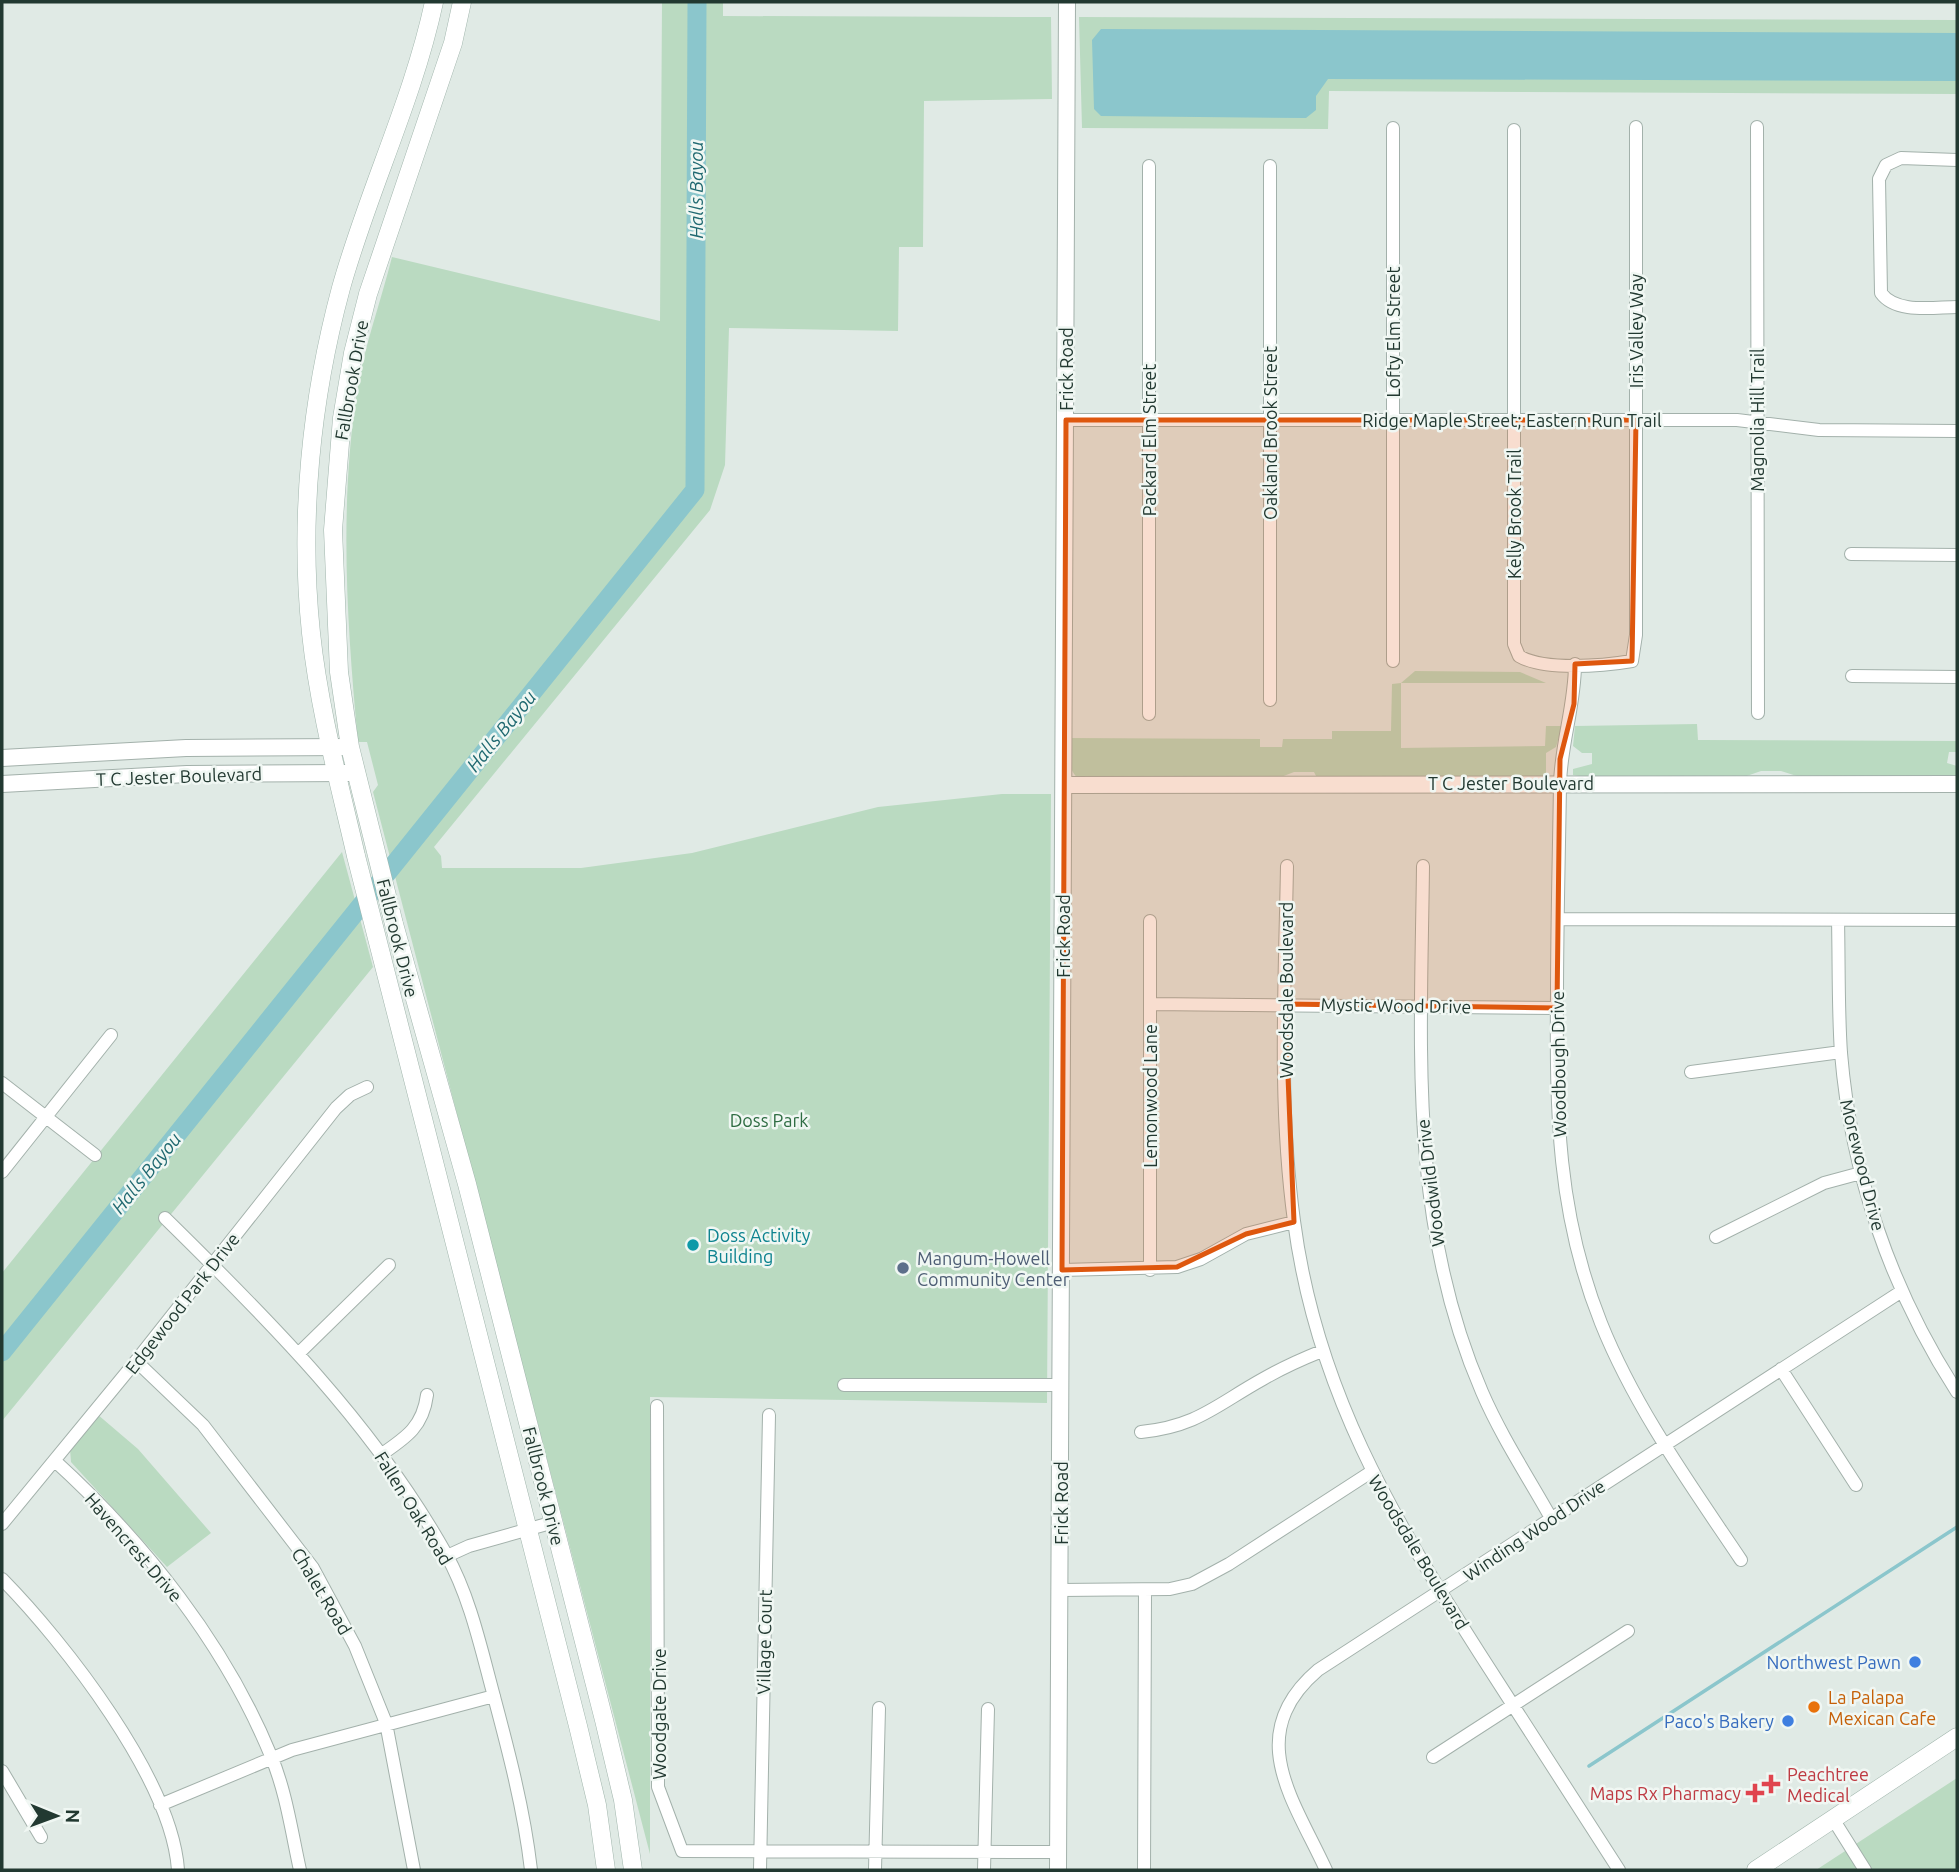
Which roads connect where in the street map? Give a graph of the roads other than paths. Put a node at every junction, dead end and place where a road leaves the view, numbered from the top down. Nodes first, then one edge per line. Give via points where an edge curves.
1 (434, 2) edge
2 (462, 2) edge
3 (1067, 2) edge
4 (1636, 127) dead end
5 (1757, 127) dead end
6 (1393, 128) dead end
7 (1514, 130) dead end
8 (1957, 160) edge
9 (1149, 166) dead end
10 (1270, 166) dead end
11 (1957, 307) edge
12 (1066, 420) junction
13 (1149, 420) junction
14 (1270, 420) junction
15 (1393, 420) junction
16 (1514, 420) junction
17 (1636, 420) junction
18 (1758, 422) junction
19 (1957, 431) edge
20 (1851, 554) dead end
21 (1957, 555) edge
22 (1393, 661) dead end
23 (1632, 661) joint
24 (1575, 664) junction
25 (1852, 676) dead end
26 (1957, 677) edge
27 (1270, 700) dead end
28 (1758, 713) dead end
29 (1149, 714) dead end
30 (330, 746) junction
31 (350, 747) junction
32 (2, 758) edge
33 (337, 772) junction
34 (356, 773) junction
35 (2, 784) edge
36 (1560, 784) junction
37 (1957, 784) edge
38 (1064, 785) junction
39 (1287, 866) dead end
40 (1423, 866) dead end
41 (1558, 919) junction
42 (1838, 920) junction
43 (1957, 920) edge
44 (1150, 921) dead end
45 (1150, 1004) junction
46 (1285, 1004) junction
47 (1422, 1005) junction
48 (1557, 1008) junction
49 (111, 1035) dead end
50 (1841, 1052) junction
51 (433, 1071) junction
52 (1691, 1072) dead end
53 (412, 1077) junction
54 (2, 1083) edge
55 (367, 1087) dead end
56 (46, 1116) junction
57 (94, 1155) dead end
58 (2, 1172) edge
59 (1861, 1173) junction
60 (165, 1217) dead end
61 (1294, 1222) junction
62 (1716, 1237) dead end
63 (213, 1264) junction
64 (389, 1265) dead end
65 (1062, 1270) junction
66 (1150, 1270) junction
67 (1902, 1291) junction
68 (495, 1293) junction
69 (469, 1299) junction
70 (1322, 1351) junction
71 (299, 1353) junction
72 (136, 1361) junction
73 (1781, 1369) junction
74 (844, 1385) dead end
75 (1061, 1385) junction
76 (1957, 1392) edge
77 (427, 1395) dead end
78 (657, 1406) dead end
79 (769, 1415) dead end
80 (1141, 1432) dead end
81 (1664, 1445) junction
82 (382, 1454) junction
83 (55, 1461) junction
84 (1371, 1472) junction
85 (1856, 1485) dead end
86 (1551, 1518) junction
87 (554, 1522) junction
88 (2, 1524) edge
89 (528, 1530) junction
90 (447, 1556) junction
91 (1741, 1560) dead end
92 (2, 1579) edge
93 (1060, 1590) junction
94 (1145, 1590) junction
95 (1441, 1593) junction
96 (1628, 1631) dead end
97 (494, 1696) junction
98 (1513, 1706) junction
99 (879, 1708) dead end
100 (988, 1709) dead end
101 (386, 1723) junction
102 (1957, 1737) edge
103 (612, 1752) junction
104 (1433, 1757) dead end
105 (272, 1758) junction
106 (586, 1758) junction
107 (2, 1771) edge
108 (160, 1805) junction
109 (1833, 1819) junction
110 (41, 1837) dead end
111 (760, 1849) junction
112 (876, 1850) junction
113 (1058, 1852) junction
114 (984, 1853) junction
115 (178, 1870) edge
116 (300, 1870) edge
117 (414, 1870) edge
118 (531, 1870) edge
119 (607, 1870) edge
120 (633, 1870) edge
121 (760, 1870) edge
122 (875, 1870) edge
123 (984, 1870) edge
124 (1058, 1870) edge
125 (1144, 1870) edge
126 (1326, 1870) edge
127 (1619, 1870) edge
128 (1756, 1870) edge
129 (1865, 1870) edge

1 - 30 main road, Fallbrook Drive via 405,108 342,286 316,414 307,578 315,664
2 - 31 main road, Fallbrook Drive via 430,117 368,294 342,418 334,565 339,673
3 - 12 street, Frick Road
4 - 17 street, Iris Valley Way
5 - 18 street, Magnolia Hill Trail
6 - 15 street, Lofty Elm Street
7 - 16 street, Kelly Brook Trail
8 - 11 street via 1901,158 1886,165 1879,179 1879,284 1885,299 1902,306
9 - 13 street, Packard Elm Street
10 - 14 street, Oakland Brook Street
12 - 13 street, Ridge Maple Street; Eastern Run Trail
12 - 38 street, Frick Road
13 - 14 street, Ridge Maple Street; Eastern Run Trail
13 - 29 street, Packard Elm Street
14 - 15 street, Ridge Maple Street; Eastern Run Trail
14 - 27 street, Oakland Brook Street
15 - 16 street, Ridge Maple Street; Eastern Run Trail
15 - 22 street, Lofty Elm Street
16 - 17 street, Ridge Maple Street; Eastern Run Trail
16 - 24 street, Kelly Brook Trail via 1514,644 1519,656 1533,664
17 - 18 street, Ridge Maple Street; Eastern Run Trail
17 - 23 street, Iris Valley Way via 1636,635
18 - 19 street, Ridge Maple Street; Eastern Run Trail via 1819,430
18 - 28 street, Magnolia Hill Trail
20 - 21 street
23 - 24 street, Kelly Brook Trail
24 - 36 street, Woodbough Drive via 1574,704 1560,759
25 - 26 street
30 - 31 street, T C Jester Boulevard
30 - 32 street, T C Jester Boulevard
30 - 33 main road, Fallbrook Drive
31 - 34 main road, Fallbrook Drive
33 - 34 street, T C Jester Boulevard
33 - 35 street, T C Jester Boulevard
33 - 53 main road, Fallbrook Drive
34 - 51 main road, Fallbrook Drive
36 - 37 street, T C Jester Boulevard
36 - 38 street, T C Jester Boulevard
36 - 41 street, Woodbough Drive
38 - 65 street, Frick Road
39 - 46 street, Woodsdale Boulevard
40 - 47 street, Woodwild Drive
41 - 42 street
41 - 48 street, Woodbough Drive
42 - 43 street
42 - 50 street, Morewood Drive
44 - 45 street, Lemonwood Lane
45 - 46 street, Mystic Wood Drive
45 - 66 street, Lemonwood Lane
46 - 47 street, Mystic Wood Drive
46 - 61 street, Woodsdale Boulevard via 1286,1124
47 - 48 street, Mystic Wood Drive
47 - 86 street, Woodwild Drive via 1422,1125 1434,1238 1456,1320 1483,1394
48 - 81 street, Woodbough Drive via 1558,1139 1574,1233 1601,1322
49 - 56 street
50 - 52 street
50 - 59 street, Morewood Drive
51 - 53 main road
51 - 68 main road, Fallbrook Drive
53 - 69 main road, Fallbrook Drive
54 - 56 street
55 - 63 street, Edgewood Park Drive via 336,1108
56 - 57 street
56 - 58 street
59 - 62 street via 1824,1184
59 - 67 street, Morewood Drive
60 - 63 street, Fallen Oak Road
61 - 66 street via 1246,1234 1177,1267
61 - 70 street, Woodsdale Boulevard
63 - 71 street, Fallen Oak Road
63 - 72 street, Edgewood Park Drive
64 - 71 street
65 - 66 street
65 - 75 street, Frick Road
67 - 73 street, Winding Wood Drive
67 - 76 street, Morewood Drive
68 - 69 main road
68 - 87 main road, Fallbrook Drive
69 - 89 main road, Fallbrook Drive
70 - 80 street via 1262,1379 1192,1422
70 - 84 street, Woodsdale Boulevard
71 - 82 street, Fallen Oak Road
72 - 83 street, Edgewood Park Drive
72 - 101 street, Chalet Road via 203,1425 313,1569 355,1646
73 - 81 street, Winding Wood Drive
73 - 85 street
74 - 75 street
75 - 93 street, Frick Road
77 - 82 street via 416,1429
78 - 111 street, Woodgate Drive via 658,1787 682,1851
79 - 111 street, Village Court
81 - 86 street, Winding Wood Drive
81 - 91 street, Woodbough Drive
82 - 90 street, Fallen Oak Road
83 - 88 street, Edgewood Park Drive
83 - 105 street, Havencrest Drive via 175,1589 230,1674
84 - 94 street via 1212,1575 1192,1584
84 - 95 street, Woodsdale Boulevard
86 - 95 street, Winding Wood Drive
87 - 89 street
87 - 103 main road, Fallbrook Drive
89 - 90 street
89 - 106 main road, Fallbrook Drive
90 - 97 street, Fallen Oak Road via 476,1628
92 - 108 street via 33,1611 92,1688
93 - 94 street
93 - 113 street, Frick Road
94 - 125 street
95 - 98 street, Woodsdale Boulevard
95 - 126 street, Winding Wood Drive via 1318,1670 1291,1698 1282,1718 1283,1781
96 - 98 street
97 - 101 street
97 - 118 street, Fallen Oak Road via 522,1810
98 - 104 street
98 - 127 street, Woodsdale Boulevard
99 - 112 street
100 - 114 street
101 - 105 street
101 - 117 street, Chalet Road
102 - 109 main road
103 - 106 main road
103 - 120 main road, Fallbrook Drive
105 - 108 street
105 - 116 street, Havencrest Drive
106 - 119 main road, Fallbrook Drive
107 - 110 street
108 - 115 street
109 - 128 main road
109 - 129 street
111 - 112 street, Woodgate Drive
111 - 121 street, Village Court
112 - 114 street, Woodgate Drive
112 - 122 street
113 - 114 street, Woodgate Drive
113 - 124 street, Frick Road
114 - 123 street

